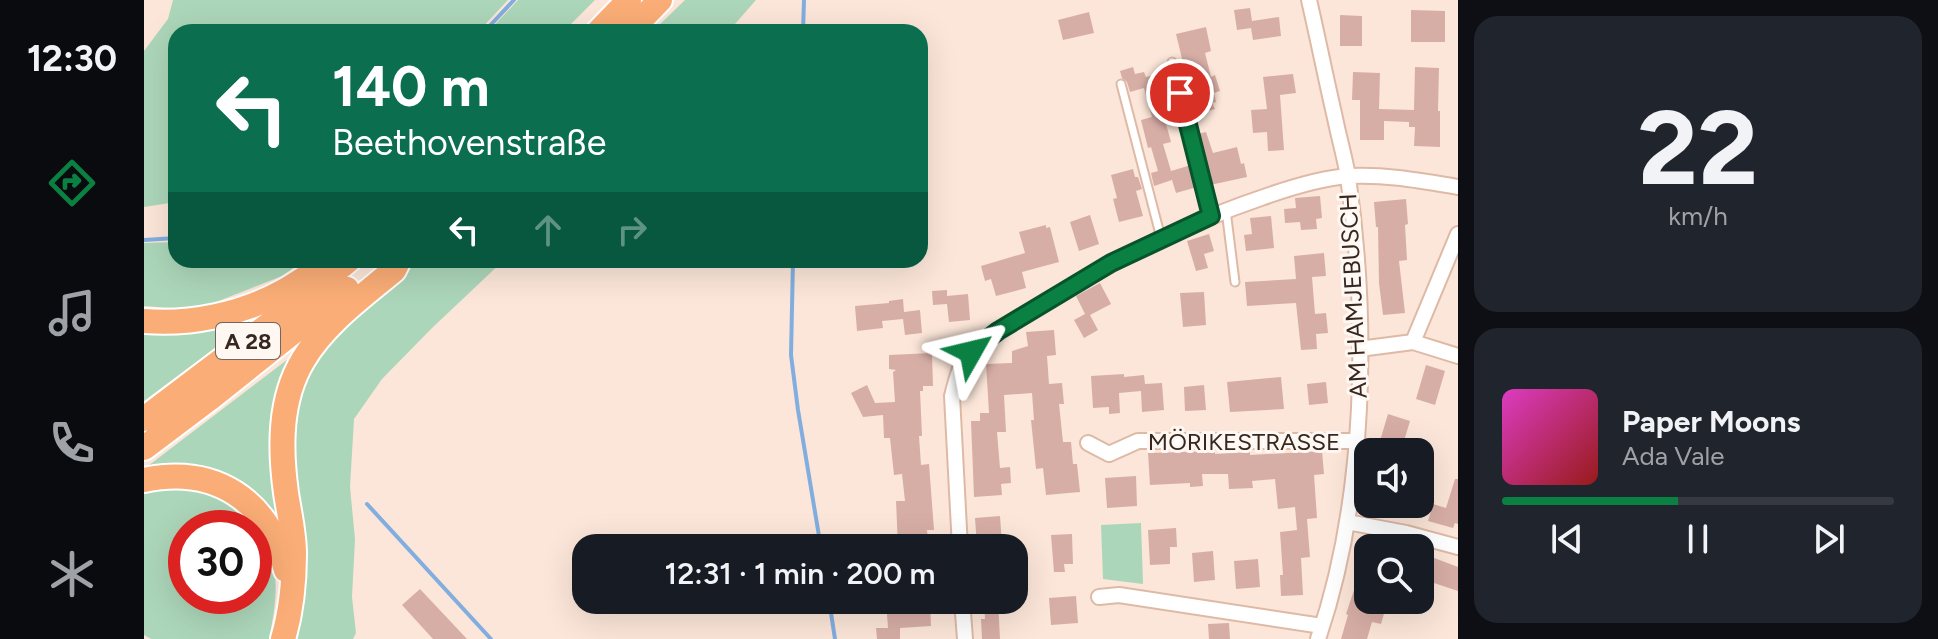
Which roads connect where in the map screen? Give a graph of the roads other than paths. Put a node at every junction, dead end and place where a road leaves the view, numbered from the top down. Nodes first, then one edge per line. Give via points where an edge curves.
1 (629, 0) edge
2 (660, 0) edge
3 (1309, 0) edge
4 (606, 24) edge
5 (637, 24) edge
6 (1172, 62) dead end
7 (1121, 84) dead end
8 (1348, 176) junction
9 (1458, 187) edge
10 (1226, 210) junction
11 (1211, 216) junction
12 (1458, 234) edge
13 (1161, 240) junction
14 (320, 268) edge
15 (339, 268) edge
16 (373, 268) edge
17 (395, 268) edge
18 (1235, 282) dead end
19 (144, 321) edge
20 (1413, 342) junction
21 (1360, 348) junction
22 (1458, 356) edge
23 (144, 419) edge
24 (1357, 438) edge
25 (1354, 441) edge
26 (1088, 443) dead end
27 (144, 448) edge
28 (1354, 465) edge
29 (144, 480) edge
30 (1347, 522) junction
31 (959, 534) edge
32 (1458, 547) edge
33 (291, 590) junction
34 (1099, 597) dead end
35 (963, 614) edge
36 (1320, 633) edge
37 (283, 639) edge
38 (965, 639) edge

1 - 4 highway
2 - 5 highway
3 - 8 street, AM HAMJEBUSCH
6 - 11 lane
7 - 13 lane
8 - 9 street via 1391,175
8 - 10 street via 1290,188
8 - 21 street, AM HAMJEBUSCH
10 - 11 street
10 - 18 lane
11 - 13 street
12 - 20 street
13 - 31 street via 1111,263 998,331 963,362 952,396
14 - 19 highway via 250,306 191,320
15 - 23 highway, A 28
16 - 27 highway, A 28
17 - 33 highway via 317,340 292,384 282,432 294,553
20 - 21 street
20 - 22 street
21 - 24 street, AM HAMJEBUSCH
25 - 26 street, MÖRIKESTRASSE via 1138,441 1109,454
28 - 30 street, AM HAMJEBUSCH
29 - 33 highway via 197,478 238,493 273,533
30 - 32 street
30 - 36 street, AM HAMJEBUSCH
33 - 37 highway
34 - 36 street via 1119,595
35 - 38 street

